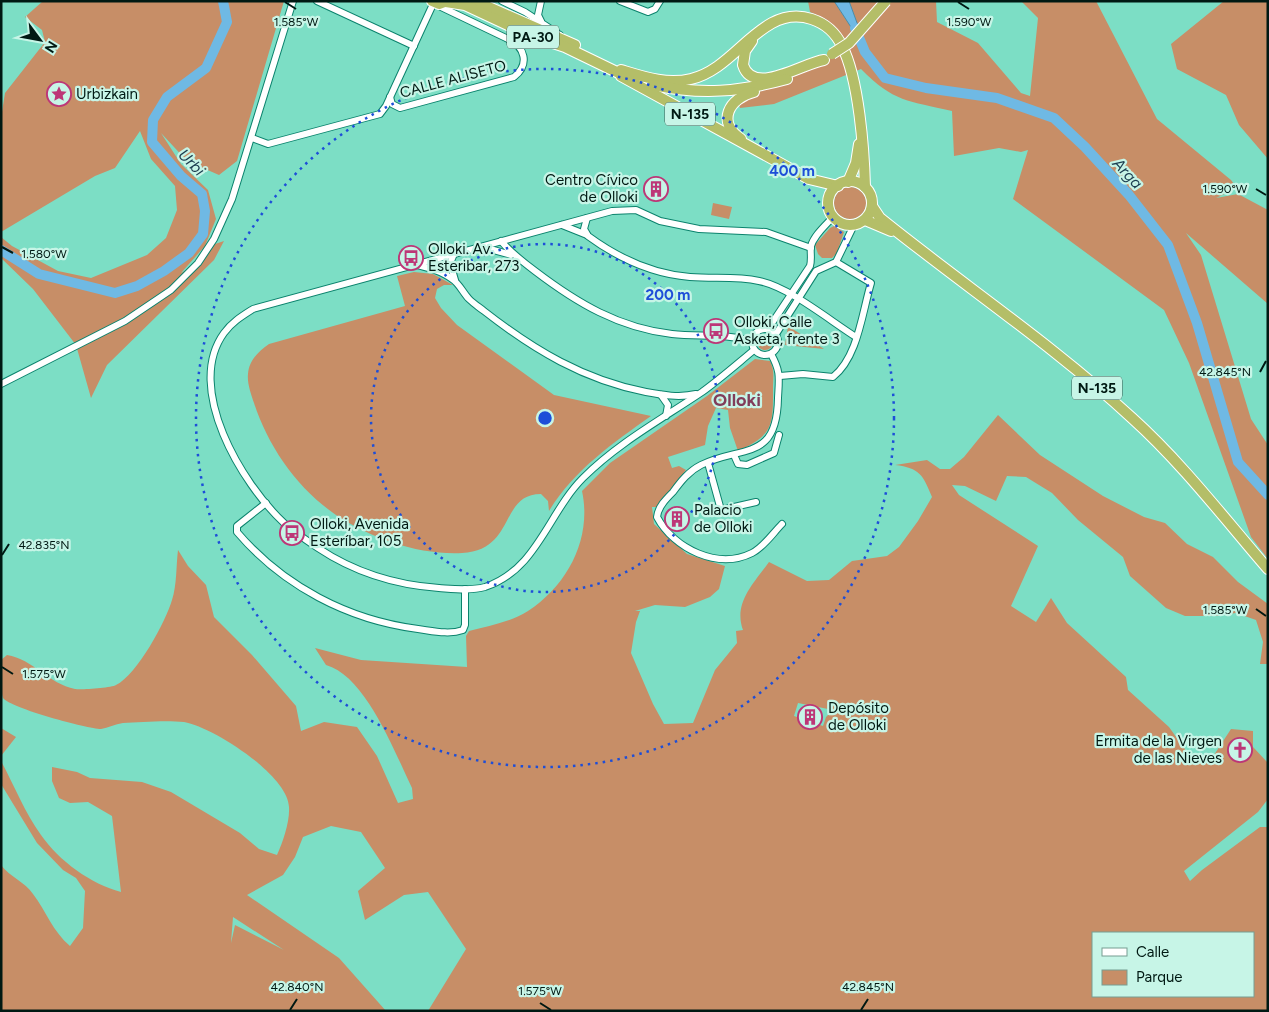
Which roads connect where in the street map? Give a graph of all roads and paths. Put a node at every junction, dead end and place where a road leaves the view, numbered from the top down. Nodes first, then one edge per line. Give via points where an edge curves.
1 (293, 1) edge
2 (317, 1) edge
3 (475, 1) edge
4 (502, 1) edge
5 (541, 1) edge
6 (620, 1) edge
7 (886, 1) edge
8 (440, 2) edge
9 (658, 4) edge
10 (542, 22) junction
11 (833, 32) junction
12 (508, 38) junction
13 (536, 38) junction
14 (566, 40) junction
15 (414, 46) junction
16 (828, 57) junction
17 (620, 72) junction
18 (787, 79) junction
19 (390, 96) junction
20 (861, 133) junction
21 (252, 138) junction
22 (762, 153) junction
23 (809, 179) junction
24 (848, 182) junction
25 (838, 186) junction
26 (865, 187) junction
27 (829, 198) junction
28 (872, 206) junction
29 (833, 217) junction
30 (587, 218) junction
31 (865, 220) junction
32 (562, 224) junction
33 (854, 225) junction
34 (901, 235) junction
35 (588, 236) junction
36 (515, 237) junction
37 (501, 241) junction
38 (481, 246) junction
39 (811, 248) junction
40 (454, 254) junction
41 (812, 256) junction
42 (517, 258) junction
43 (836, 262) junction
44 (416, 264) junction
45 (825, 266) junction
46 (454, 280) junction
47 (791, 295) junction
48 (798, 300) junction
49 (768, 329) junction
50 (776, 334) junction
51 (856, 337) junction
52 (752, 341) junction
53 (754, 350) junction
54 (772, 354) junction
55 (780, 376) junction
56 (1, 384) edge
57 (700, 393) junction
58 (661, 395) junction
59 (666, 416) junction
60 (779, 435) dead end
61 (734, 455) junction
62 (708, 463) junction
63 (756, 502) dead end
64 (266, 503) junction
65 (782, 524) dead end
66 (1268, 570) edge
67 (465, 589) junction

1 - 21 street
2 - 15 street
3 - 14 highway, PA-30
4 - 10 street
5 - 10 street via 538,15
6 - 9 street via 645,12 652,11
7 - 16 highway, PA-30, bridge via 849,42
8 - 12 street via 441,7
8 - 13 highway, PA-30 via 465,5
8 - 15 street
10 - 14 street
11 - 16 highway via 806,20 777,24 749,44 743,64 747,73 760,80
11 - 17 highway via 816,19 783,18 760,30 702,76 666,81
11 - 20 highway via 849,62
12 - 13 street
12 - 19 street, CALLE ALISETO via 524,54 523,66 514,77 400,108 392,104
13 - 17 highway, PA-30 via 565,47
14 - 17 highway, PA-30
15 - 19 street
16 - 18 highway, PA-30
17 - 18 highway, PA-30 via 677,90 725,92
17 - 22 highway, N-135
18 - 22 highway via 737,99 729,108 730,126 736,135
19 - 21 street, CALLE ALISETO via 383,112 377,115 268,144
20 - 24 highway via 856,163
20 - 26 highway
21 - 56 street via 232,199 214,239 186,276 125,321
22 - 23 highway, N-135
23 - 25 highway, N-135
23 - 27 highway, N-135
24 - 25 highway
24 - 26 highway
25 - 27 highway
26 - 28 highway, N-135 via 871,196
27 - 29 highway
28 - 31 highway
28 - 34 highway, N-135 via 880,218
29 - 33 highway via 842,224
29 - 39 street
30 - 32 street
30 - 35 street via 584,229
30 - 39 street via 612,211 636,210 660,221 685,227 766,232
31 - 33 highway
31 - 34 highway, N-135
32 - 35 street
32 - 36 street
33 - 43 street
34 - 66 highway, N-135 via 1134,419 1214,505
35 - 47 street via 634,264 690,277 761,281
36 - 37 street
36 - 42 street via 512,247
37 - 38 street
37 - 42 street
38 - 40 street
38 - 42 street
39 - 41 street
40 - 44 street
40 - 46 street via 450,263
41 - 45 street
41 - 47 street via 810,266
42 - 52 street via 574,300 619,321 662,332 730,335
43 - 45 street
43 - 51 street via 871,283
44 - 46 street
44 - 64 street via 253,309 223,334 215,351 210,377 214,406 233,452
45 - 48 street via 816,271
46 - 58 street via 484,312 552,360 599,381
47 - 48 street
47 - 49 street
48 - 50 street
48 - 51 street
49 - 50 street
49 - 52 street via 759,330
50 - 54 street via 778,347
51 - 55 street via 845,364 833,377
52 - 53 street
53 - 54 street via 764,356
53 - 57 street
54 - 55 street
55 - 61 street via 778,416 769,437 756,448
57 - 58 street
57 - 59 street
58 - 59 street via 668,405
59 - 67 street via 609,455 584,478 558,509 534,551 514,572 483,588
60 - 61 street via 774,453 747,465 738,464
61 - 62 street
62 - 63 street via 721,510
62 - 65 street via 688,474 657,512 660,523 686,547 712,558 742,557 758,550
64 - 67 street via 301,536 355,568 401,583
64 - 67 street via 237,526 237,532 262,558 302,588 352,613 404,627 455,633 463,630 465,625

